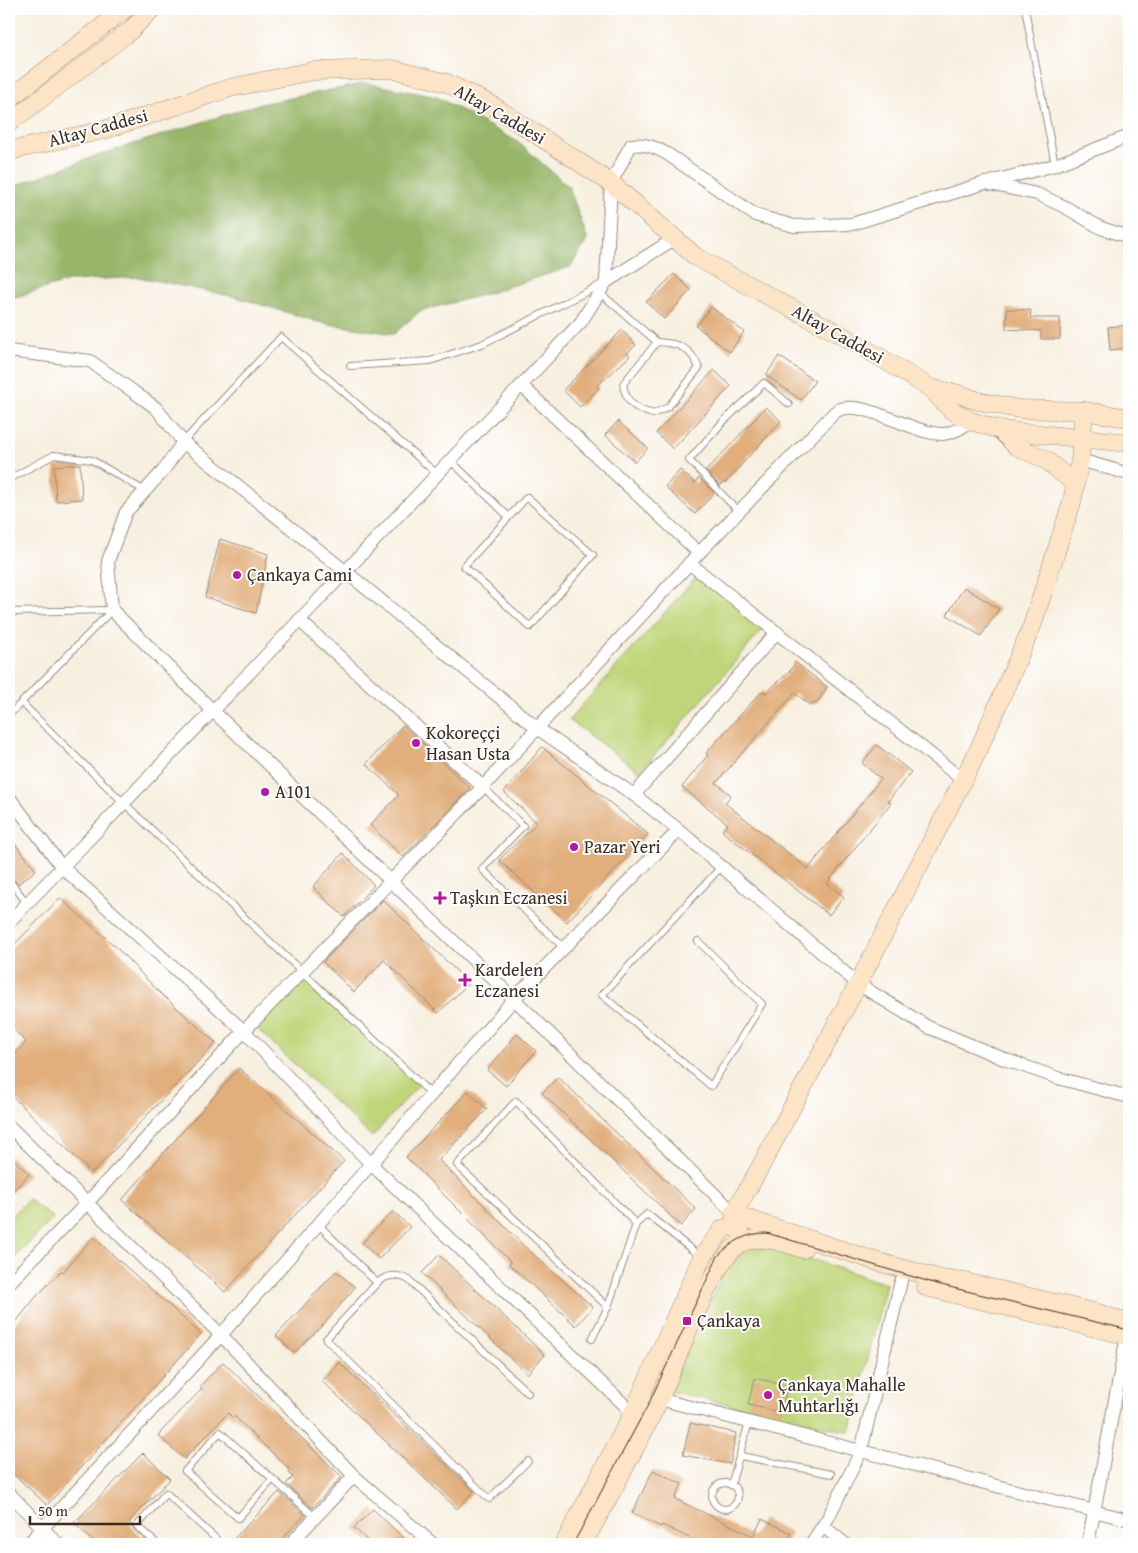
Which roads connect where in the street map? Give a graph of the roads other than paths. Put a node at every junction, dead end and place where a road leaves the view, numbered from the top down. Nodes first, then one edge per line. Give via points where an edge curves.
1 (125, 9) edge
2 (152, 9) edge
3 (1025, 9) edge
4 (9, 99) edge
5 (9, 123) edge
6 (1129, 136) edge
7 (9, 151) edge
8 (1055, 165) junction
9 (611, 183) junction
10 (985, 183) junction
11 (1129, 237) edge
12 (674, 239) junction
13 (603, 287) junction
14 (658, 342) junction
15 (9, 351) edge
16 (350, 366) dead end
17 (521, 385) junction
18 (930, 388) junction
19 (789, 404) dead end
20 (1084, 411) junction
21 (1129, 418) edge
22 (971, 421) junction
23 (1000, 430) junction
24 (1081, 438) junction
25 (183, 442) junction
26 (1129, 443) edge
27 (450, 460) junction
28 (1080, 460) junction
29 (437, 474) junction
30 (1129, 474) edge
31 (9, 479) edge
32 (1075, 484) junction
33 (145, 491) junction
34 (739, 512) junction
35 (509, 517) junction
36 (699, 553) junction
37 (689, 563) junction
38 (345, 571) junction
39 (112, 610) junction
40 (9, 612) edge
41 (299, 620) junction
42 (777, 632) junction
43 (22, 703) junction
44 (213, 711) junction
45 (9, 715) edge
46 (537, 728) junction
47 (963, 780) junction
48 (483, 787) junction
49 (634, 795) junction
50 (9, 797) edge
51 (123, 804) junction
52 (680, 830) junction
53 (722, 866) junction
54 (62, 867) junction
55 (9, 880) edge
56 (389, 881) junction
57 (27, 903) junction
58 (9, 922) edge
59 (698, 941) dead end
60 (564, 948) junction
61 (303, 970) junction
62 (858, 984) junction
63 (514, 999) junction
64 (244, 1031) junction
65 (431, 1094) junction
66 (1129, 1097) edge
67 (9, 1126) edge
68 (371, 1164) junction
69 (87, 1203) junction
70 (735, 1218) junction
71 (318, 1224) junction
72 (636, 1224) junction
73 (747, 1240) junction
74 (702, 1257) junction
75 (901, 1281) junction
76 (377, 1283) junction
77 (9, 1284) edge
78 (608, 1307) junction
79 (1129, 1332) edge
80 (221, 1335) junction
81 (592, 1339) dead end
82 (528, 1393) dead end
83 (660, 1400) junction
84 (633, 1413) junction
85 (749, 1422) junction
86 (861, 1450) junction
87 (741, 1456) junction
88 (528, 1461) dead end
89 (831, 1474) dead end
90 (354, 1476) junction
91 (273, 1479) junction
92 (731, 1485) junction
93 (9, 1493) edge
94 (1095, 1513) junction
95 (315, 1517) junction
96 (1129, 1520) edge
97 (823, 1526) junction
98 (43, 1528) junction
99 (28, 1544) edge
100 (58, 1544) edge
101 (157, 1544) edge
102 (212, 1544) edge
103 (290, 1544) edge
104 (434, 1544) edge
105 (564, 1544) edge
106 (583, 1544) edge
107 (811, 1544) edge
108 (845, 1544) edge
109 (1088, 1544) edge

1 - 4 main road
2 - 5 main road via 130,31
3 - 8 lane
6 - 8 street
7 - 9 main road, Altay Caddesi via 104,130 230,88 312,71 392,69 447,83 490,104
8 - 10 street
9 - 10 street via 631,145 654,147 755,215 794,226 852,224
9 - 12 main road, Altay Caddesi
9 - 13 street
10 - 11 street via 1037,194 1101,228
12 - 13 street
12 - 18 main road, Altay Caddesi via 696,257 858,344
13 - 14 lane
13 - 16 lane via 482,344 430,361
13 - 17 street via 581,322
14 - 14 lane via 623,384 625,394 637,409 653,414 668,407 700,368 693,354 678,345
15 - 25 street via 90,361 156,408
17 - 27 street
17 - 36 street
18 - 20 main road, Altay Caddesi via 1019,409
18 - 22 main road, Altay Caddesi via 952,410
19 - 34 lane via 764,383 689,460
20 - 21 main road, Altay Caddesi
20 - 24 main road
22 - 23 main road, Altay Caddesi
22 - 34 street via 943,434 859,409 840,408
23 - 24 main road, Altay Caddesi
23 - 32 main road via 1016,446 1046,460
24 - 26 main road, Altay Caddesi
24 - 28 main road
25 - 29 lane via 281,337
25 - 33 street
25 - 38 street
27 - 29 street
27 - 35 lane
28 - 30 street
28 - 32 main road
29 - 38 street
31 - 33 lane via 54,455 92,460
32 - 47 main road via 1032,626
33 - 39 street via 126,512 108,561
34 - 36 street
35 - 35 lane via 464,566 530,627 593,555 527,497
36 - 37 street
37 - 42 street
37 - 46 street
38 - 41 street
38 - 46 street
39 - 40 lane
39 - 43 lane
39 - 44 street
41 - 44 street
41 - 48 street
42 - 47 street
42 - 49 street
43 - 45 lane
43 - 51 lane
44 - 51 street
44 - 56 street
46 - 48 street
46 - 49 street
47 - 62 main road
48 - 56 street
48 - 60 lane via 523,826 482,870
49 - 52 street
50 - 54 street
51 - 54 street
51 - 61 lane
52 - 53 street
52 - 60 street
53 - 59 lane via 602,995 711,1086 762,1004
53 - 62 street
54 - 57 street
54 - 64 street
55 - 57 lane
56 - 61 street
56 - 63 street
57 - 58 street
60 - 63 street
61 - 64 street
61 - 65 lane
62 - 66 street via 928,1028 1031,1068
62 - 70 main road
63 - 65 street
63 - 70 street
64 - 68 street
64 - 69 street
65 - 68 street
67 - 69 street
68 - 71 street
68 - 84 street
69 - 77 street
69 - 80 street
70 - 73 main road via 742,1237
70 - 74 main road
70 - 79 main road via 748,1219 941,1279 1098,1313
71 - 76 lane
71 - 80 street
72 - 74 lane via 647,1214
72 - 78 lane
72 - 78 lane via 516,1101 457,1165
73 - 75 main road via 763,1238 791,1245
73 - 83 main road via 736,1246 720,1266 697,1311
74 - 84 main road
75 - 79 main road
75 - 86 street
76 - 82 lane via 392,1275 410,1280
76 - 88 lane via 326,1339 489,1499
78 - 81 lane
79 - 94 street
80 - 90 street
80 - 98 street
83 - 84 street
83 - 85 street
83 - 106 main road
84 - 105 main road
85 - 86 street
85 - 87 lane
86 - 94 street
86 - 97 street
87 - 89 lane
87 - 92 lane
90 - 95 street
90 - 104 street
91 - 91 lane via 220,1432 185,1471 238,1518
91 - 95 lane
92 - 92 lane via 721,1484 713,1490 712,1500 718,1508 728,1509 736,1503 737,1492
93 - 98 street
94 - 96 street
94 - 109 street
95 - 103 street
97 - 107 street
97 - 108 street
98 - 99 street
98 - 100 street
101 - 102 lane via 137,1526 166,1493 216,1539

